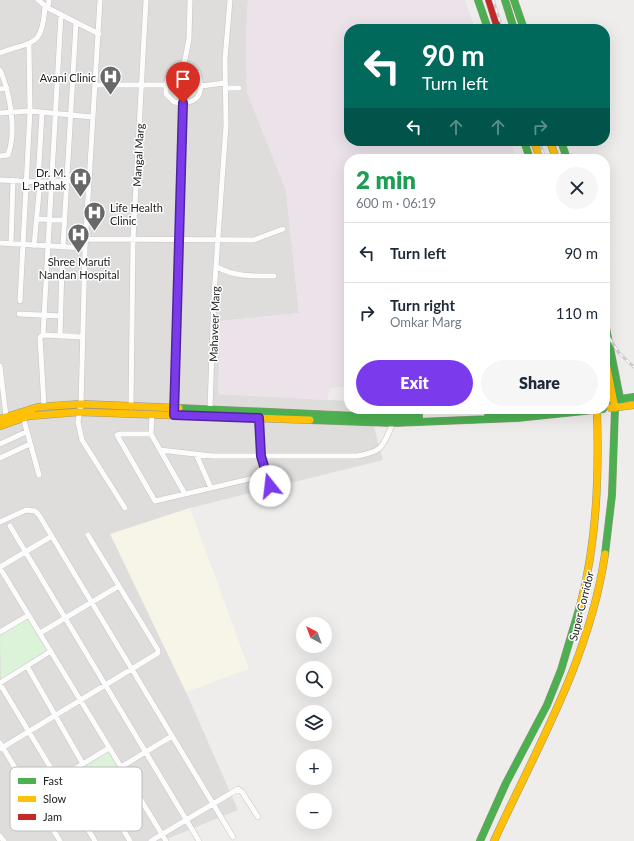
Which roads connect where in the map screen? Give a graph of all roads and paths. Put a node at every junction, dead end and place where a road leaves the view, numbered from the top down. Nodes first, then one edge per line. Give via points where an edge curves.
1 (38, 0) edge
2 (49, 0) edge
3 (100, 0) edge
4 (146, 0) edge
5 (190, 0) edge
6 (230, 0) edge
7 (478, 0) edge
8 (489, 0) edge
9 (505, 0) edge
10 (514, 0) edge
11 (47, 7) junction
12 (61, 14) junction
13 (76, 23) junction
14 (486, 24) edge
15 (496, 24) edge
16 (512, 24) edge
17 (522, 24) edge
18 (99, 34) junction
19 (30, 45) junction
20 (0, 52) edge
21 (183, 69) junction
22 (0, 70) edge
23 (95, 85) junction
24 (166, 85) junction
25 (225, 85) junction
26 (141, 86) junction
27 (201, 86) junction
28 (7, 88) junction
29 (239, 88) dead end
30 (0, 89) edge
31 (183, 103) junction
32 (30, 111) junction
33 (42, 112) junction
34 (0, 113) edge
35 (11, 113) junction
36 (54, 113) junction
37 (70, 114) junction
38 (92, 117) junction
39 (0, 156) edge
40 (0, 180) edge
41 (13, 180) junction
42 (89, 180) junction
43 (27, 181) junction
44 (50, 181) junction
45 (66, 181) junction
46 (39, 182) junction
47 (37, 219) junction
48 (49, 219) junction
49 (63, 220) junction
50 (283, 229) dead end
51 (86, 238) junction
52 (219, 239) junction
53 (133, 240) junction
54 (178, 240) junction
55 (0, 241) edge
56 (11, 244) junction
57 (23, 245) junction
58 (34, 246) junction
59 (47, 246) junction
60 (63, 246) junction
61 (85, 248) junction
62 (216, 267) junction
63 (62, 268) dead end
64 (274, 276) dead end
65 (20, 301) dead end
66 (19, 314) dead end
67 (45, 316) junction
68 (61, 316) junction
69 (43, 335) junction
70 (60, 336) junction
71 (82, 337) junction
72 (610, 355) edge
73 (0, 366) edge
74 (610, 376) edge
75 (634, 397) edge
76 (617, 400) junction
77 (610, 401) edge
78 (81, 404) junction
79 (634, 405) edge
80 (44, 406) junction
81 (174, 406) junction
82 (131, 407) junction
83 (619, 407) junction
84 (210, 408) junction
85 (610, 408) edge
86 (79, 412) junction
87 (152, 414) junction
88 (486, 414) edge
89 (552, 414) edge
90 (597, 414) edge
91 (174, 415) junction
92 (3, 417) edge
93 (23, 417) junction
94 (259, 418) junction
95 (393, 423) junction
96 (0, 426) edge
97 (26, 432) junction
98 (151, 434) junction
99 (0, 444) edge
100 (30, 444) junction
101 (160, 450) junction
102 (196, 454) junction
103 (261, 456) junction
104 (0, 458) edge
105 (40, 475) dead end
106 (267, 475) junction
107 (270, 486) dead end
108 (210, 488) junction
109 (185, 494) junction
110 (125, 508) dead end
111 (0, 522) edge
112 (10, 526) dead end
113 (88, 535) dead end
114 (52, 536) junction
115 (26, 552) junction
116 (0, 568) edge
117 (119, 586) junction
118 (92, 603) junction
119 (29, 614) junction
120 (65, 618) junction
121 (1, 629) edge
122 (40, 633) junction
123 (51, 651) junction
124 (26, 666) junction
125 (131, 670) junction
126 (0, 683) edge
127 (105, 686) junction
128 (81, 700) junction
129 (55, 716) junction
130 (29, 732) junction
131 (172, 736) junction
132 (1, 746) edge
133 (110, 748) junction
134 (145, 753) junction
135 (83, 764) junction
136 (14, 767) edge
137 (50, 767) edge
138 (78, 767) edge
139 (121, 767) joint
140 (142, 802) edge
141 (213, 804) junction
142 (258, 817) dead end
143 (187, 820) junction
144 (54, 831) edge
145 (89, 831) edge
146 (124, 831) edge
147 (162, 835) junction
148 (0, 836) edge
149 (233, 837) dead end
150 (4, 841) edge
151 (60, 841) edge
152 (95, 841) edge
153 (130, 841) edge
154 (151, 841) edge
155 (166, 841) edge
156 (199, 841) edge
157 (480, 841) edge
158 (494, 841) edge

1 - 11 street
2 - 11 street
3 - 18 street
4 - 26 street, Mangal Marg
5 - 21 street via 189,39
6 - 25 street, Mahaveer Marg
7 - 14 main road
8 - 15 main road
9 - 16 main road
10 - 17 main road
11 - 12 street
11 - 19 street via 43,28
12 - 13 street
12 - 36 street
13 - 18 street
13 - 37 street
18 - 23 street
19 - 20 street
19 - 32 street
21 - 24 street via 170,72
21 - 27 street via 198,73
22 - 28 street
23 - 26 street
23 - 38 street
24 - 26 street
24 - 31 street via 169,99
25 - 27 street
25 - 29 street
25 - 52 street, Mahaveer Marg via 226,125
26 - 53 street, Mangal Marg
27 - 31 street via 196,99
28 - 30 street
28 - 35 street
31 - 54 street
32 - 33 street
32 - 35 street
32 - 43 street
33 - 36 street
33 - 46 street
34 - 35 street
35 - 39 street via 10,150 8,155
36 - 37 street
36 - 44 street
37 - 38 street
37 - 45 street
38 - 42 street
40 - 41 street
41 - 43 street
41 - 56 street
42 - 45 street
42 - 51 street
43 - 46 street
43 - 57 street
44 - 45 street
44 - 46 street
44 - 48 street
45 - 49 street
46 - 47 street
47 - 48 street
47 - 58 street
48 - 49 street
48 - 59 street
49 - 60 street
50 - 52 street via 254,240
51 - 53 street
51 - 61 street
52 - 54 street
52 - 62 street, Mahaveer Marg
53 - 54 street
53 - 82 street, Mangal Marg
54 - 81 street
55 - 56 street
56 - 57 street
57 - 58 street
57 - 65 street
58 - 59 street
59 - 60 street
59 - 67 street
60 - 61 street
61 - 71 street
62 - 64 street via 238,275
62 - 84 street, Mahaveer Marg
63 - 68 street
66 - 67 street
67 - 68 street
67 - 69 street
68 - 70 street
69 - 70 street
69 - 80 street via 40,337 40,345
70 - 71 street
71 - 78 street
72 - 76 main road
73 - 92 street
74 - 76 main road, Super Corridor
75 - 76 main road
76 - 77 main road
76 - 83 main road, Super Corridor
78 - 80 main road
78 - 82 main road
78 - 86 street
79 - 83 main road
80 - 92 main road
81 - 82 main road
81 - 84 main road
81 - 91 street
83 - 85 main road
83 - 158 main road, Super Corridor via 613,433 613,474 607,534 586,638 558,711
84 - 88 main road via 402,417
86 - 87 main road
86 - 93 main road via 44,413
86 - 110 street via 78,422 82,440
87 - 91 main road
87 - 98 street
89 - 95 main road via 517,418
90 - 157 main road, Super Corridor via 599,452 596,514 575,626 547,705
91 - 94 main road
93 - 96 main road
93 - 97 street
94 - 95 main road
94 - 103 street
95 - 103 street via 383,446 375,453 357,456
97 - 99 street
97 - 100 street
98 - 101 street
98 - 109 street via 117,435 155,501
100 - 104 street
100 - 105 street
101 - 102 street
101 - 109 street
102 - 103 street
102 - 108 street
103 - 106 street
106 - 107 street
106 - 108 street
108 - 109 street
111 - 114 street via 31,509 39,515
112 - 115 street
113 - 117 street
114 - 115 street
114 - 118 street
115 - 116 street
115 - 120 street
116 - 119 street
117 - 118 street
117 - 125 street via 158,650 156,656
118 - 120 street
118 - 125 street
119 - 121 street
119 - 122 street
120 - 122 street
120 - 127 street
122 - 123 street
123 - 124 street
123 - 128 street
124 - 126 street
124 - 129 street
125 - 127 street
125 - 131 street
126 - 130 street
127 - 128 street
127 - 134 street
128 - 129 street
128 - 133 street
129 - 130 street
129 - 135 street
130 - 132 street
130 - 137 street
131 - 134 street
131 - 141 street
132 - 136 street
133 - 135 street
133 - 139 street
134 - 139 street
134 - 143 street
135 - 138 street
140 - 147 street
141 - 142 street via 238,789
141 - 143 street
141 - 149 street
143 - 147 street
143 - 156 street
144 - 151 street
145 - 152 street
146 - 153 street
147 - 154 street
147 - 155 street
148 - 150 street

